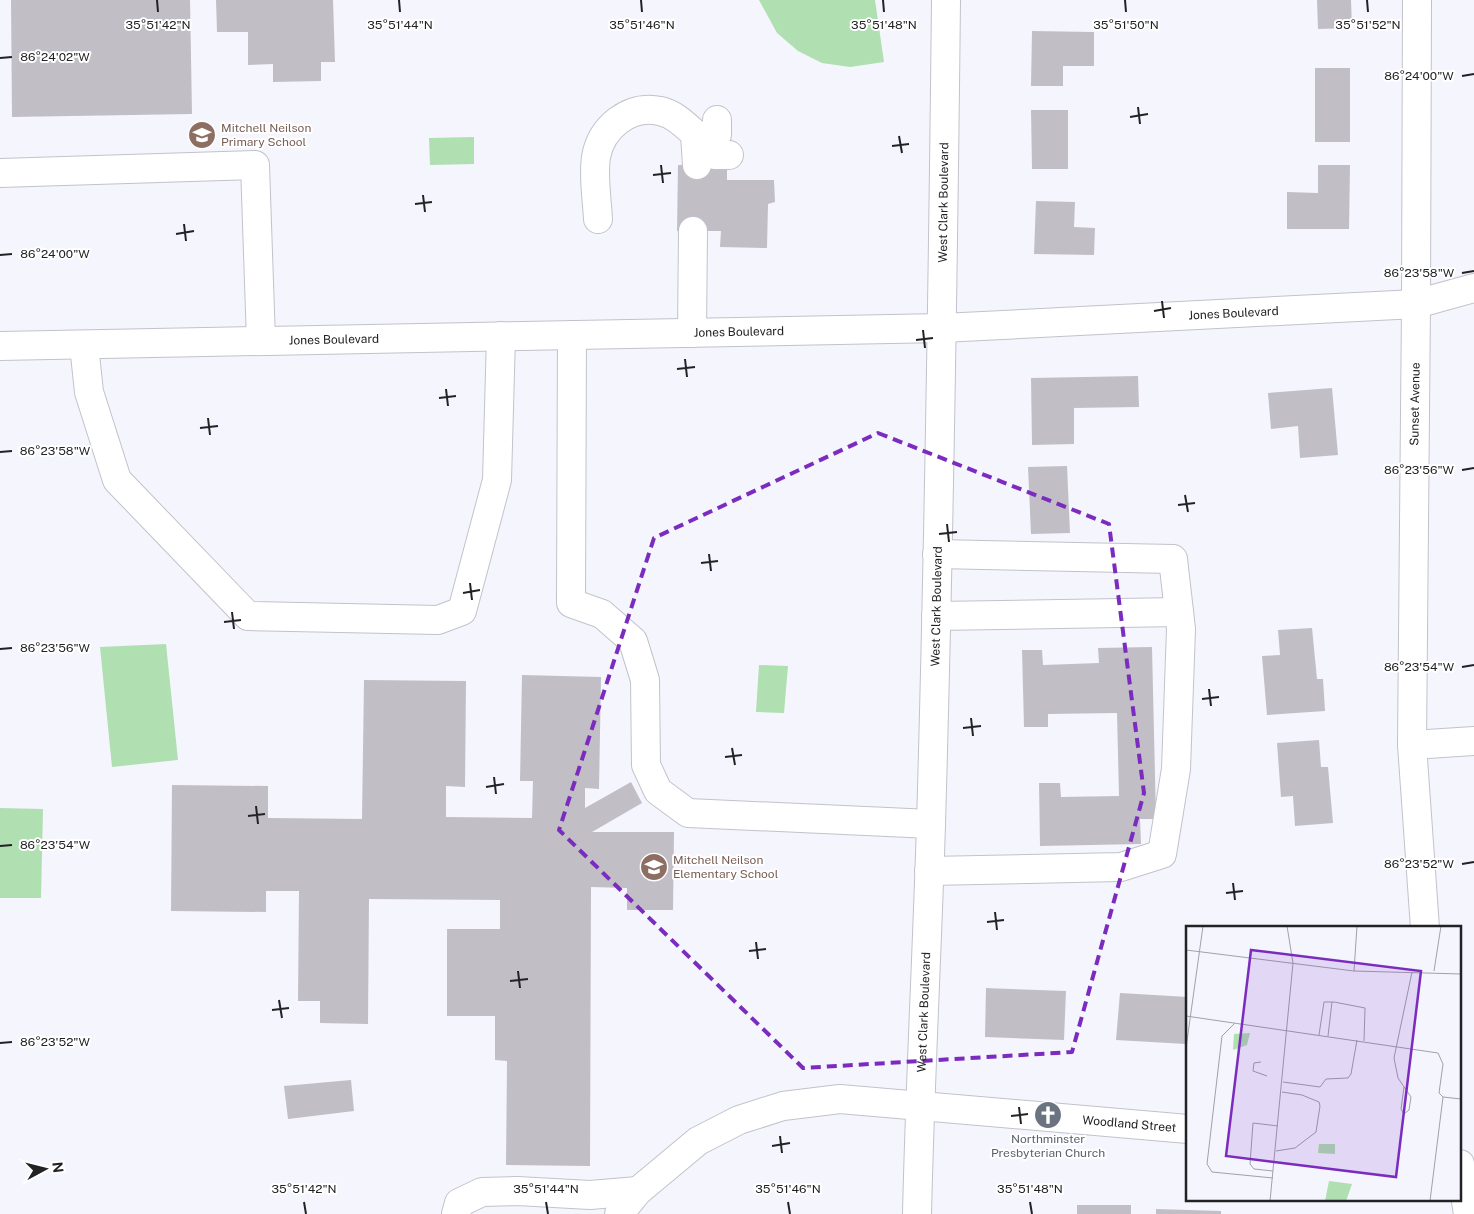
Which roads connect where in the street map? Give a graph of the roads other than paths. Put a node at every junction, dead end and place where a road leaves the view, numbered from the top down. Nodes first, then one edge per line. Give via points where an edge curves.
1 (946, 0) edge
2 (1417, 0) edge
3 (708, 147) dead end
4 (0, 173) edge
5 (598, 219) dead end
6 (700, 231) dead end
7 (1474, 288) edge
8 (1416, 304) junction
9 (942, 328) junction
10 (700, 332) junction
11 (572, 335) junction
12 (501, 336) junction
13 (261, 341) junction
14 (84, 345) junction
15 (0, 346) edge
16 (937, 554) junction
17 (1179, 612) junction
18 (936, 616) junction
19 (1474, 741) edge
20 (1412, 745) junction
21 (931, 824) junction
22 (929, 871) junction
23 (1425, 926) edge
24 (919, 1106) junction
25 (1186, 1129) edge
26 (1462, 1176) edge
27 (638, 1191) junction
28 (456, 1214) edge
29 (619, 1214) edge
30 (917, 1214) edge
31 (1468, 1214) edge

1 - 9 street, West Clark Boulevard
2 - 8 street, Sunset Avenue
3 - 5 street via 679,120 660,111 641,111 622,118 608,129 596,159
4 - 13 street via 255,165
6 - 10 street
7 - 8 street, Jones Boulevard
8 - 9 street, Jones Boulevard
8 - 20 street, Sunset Avenue
9 - 10 street, Jones Boulevard
9 - 16 street, West Clark Boulevard
10 - 11 street, Jones Boulevard
11 - 12 street, Jones Boulevard
11 - 21 street via 571,603 602,614 633,641 645,680 646,765 658,791 688,813
12 - 13 street, Jones Boulevard
12 - 14 street via 497,480 462,611 438,620 248,616 117,480 89,392
13 - 14 street, Jones Boulevard
14 - 15 street, Jones Boulevard
16 - 17 street via 1173,559
16 - 18 street, West Clark Boulevard
17 - 18 street
17 - 22 street via 1176,769 1162,854 1121,867
18 - 21 street, West Clark Boulevard
19 - 20 street
20 - 23 street, Sunset Avenue
21 - 22 street, West Clark Boulevard
22 - 24 street, West Clark Boulevard
24 - 25 street, Woodland Street
24 - 27 street, Woodland Street via 840,1099 783,1106 739,1120 698,1141
24 - 30 street, West Clark Boulevard
26 - 31 street
27 - 28 street via 590,1195 482,1192 459,1202
27 - 29 street, Woodland Street

